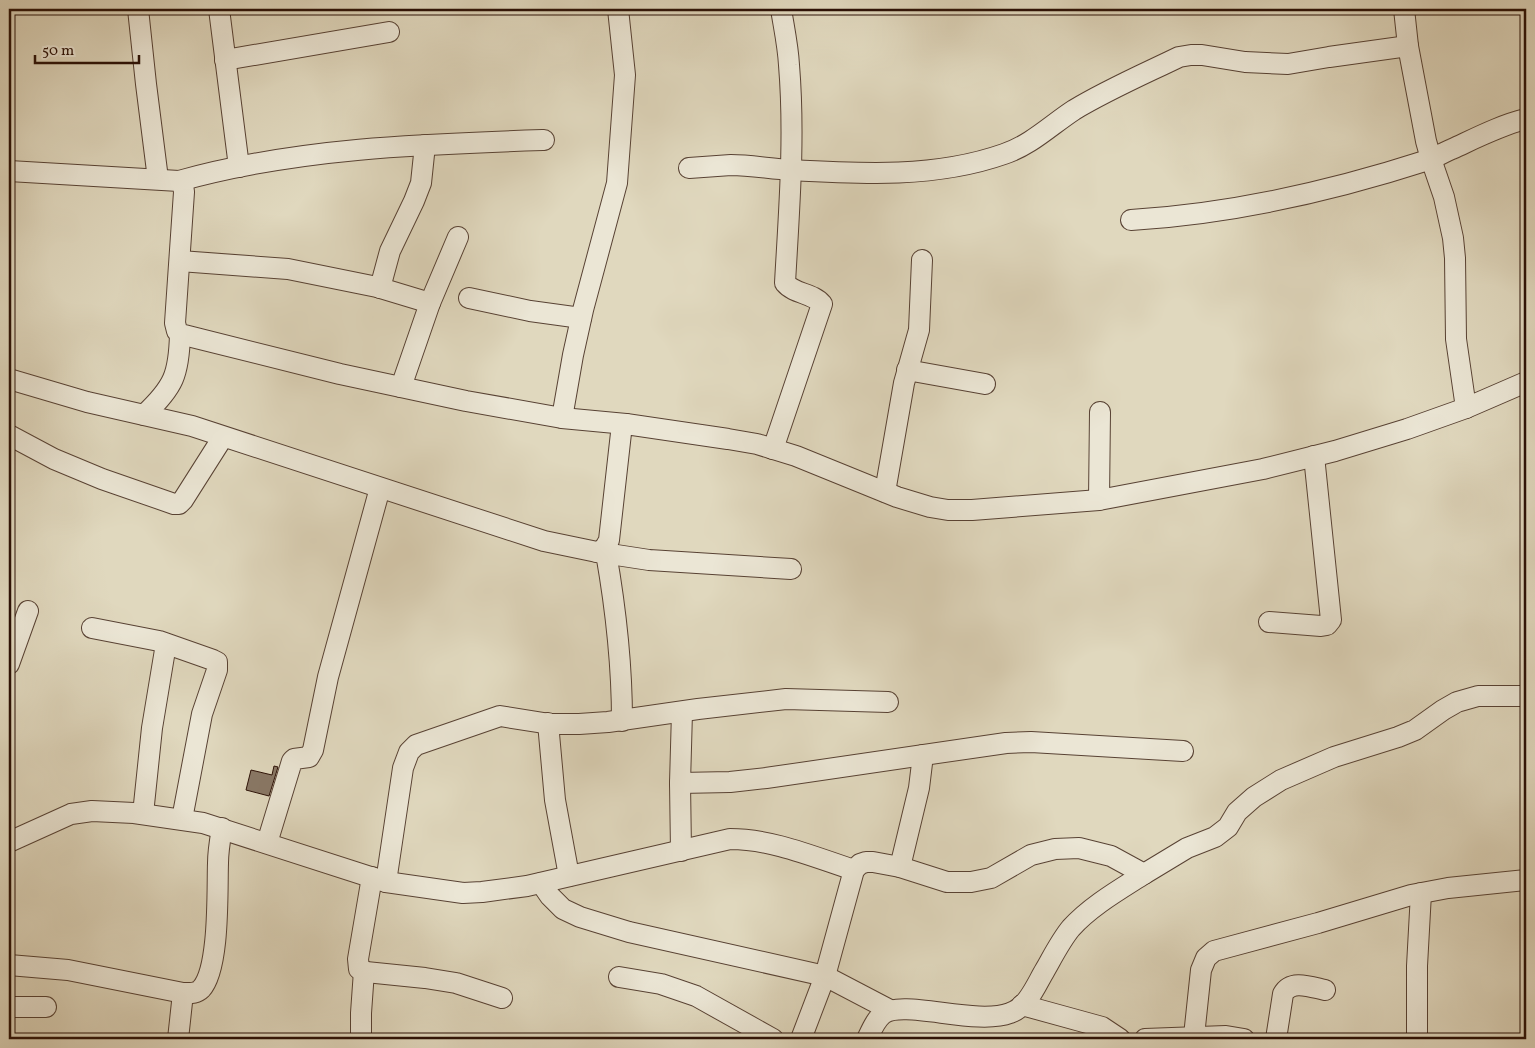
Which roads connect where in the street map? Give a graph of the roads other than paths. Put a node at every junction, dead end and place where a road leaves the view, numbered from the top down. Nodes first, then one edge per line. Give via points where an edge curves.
1 (138, 9) edge
2 (218, 9) edge
3 (618, 9) edge
4 (781, 9) edge
5 (1404, 9) edge
6 (389, 32) dead end
7 (1408, 46) junction
8 (225, 60) junction
9 (1526, 119) edge
10 (544, 140) dead end
11 (425, 145) junction
12 (1431, 159) junction
13 (239, 167) junction
14 (689, 168) dead end
15 (790, 170) junction
16 (9, 171) edge
17 (158, 179) junction
18 (179, 180) junction
19 (1131, 220) dead end
20 (458, 237) dead end
21 (180, 260) junction
22 (922, 260) dead end
23 (380, 288) junction
24 (470, 298) dead end
25 (430, 303) junction
26 (581, 318) junction
27 (180, 334) junction
28 (908, 370) junction
29 (9, 379) edge
30 (1526, 382) edge
31 (985, 384) dead end
32 (401, 387) junction
33 (1466, 408) junction
34 (1100, 412) dead end
35 (144, 415) junction
36 (562, 418) junction
37 (626, 424) junction
38 (9, 435) edge
39 (223, 437) junction
40 (773, 449) junction
41 (1314, 456) junction
42 (380, 488) junction
43 (885, 492) junction
44 (1099, 500) junction
45 (601, 553) junction
46 (792, 569) dead end
47 (28, 611) dead end
48 (1269, 622) dead end
49 (92, 628) dead end
50 (166, 644) junction
51 (9, 664) edge
52 (1526, 696) edge
53 (888, 702) dead end
54 (682, 712) junction
55 (622, 720) junction
56 (548, 723) junction
57 (1183, 751) dead end
58 (923, 755) junction
59 (680, 783) junction
60 (143, 814) junction
61 (182, 819) junction
62 (222, 828) junction
63 (9, 842) edge
64 (267, 843) junction
65 (681, 851) junction
66 (900, 867) junction
67 (854, 870) junction
68 (1144, 874) junction
69 (569, 876) junction
70 (379, 879) junction
71 (1526, 880) edge
72 (541, 883) junction
73 (1420, 893) junction
74 (9, 965) edge
75 (364, 971) junction
76 (825, 976) junction
77 (620, 978) dead end
78 (1325, 990) dead end
79 (183, 993) junction
80 (502, 998) dead end
81 (1022, 1005) junction
82 (9, 1007) edge
83 (46, 1007) dead end
84 (890, 1010) junction
85 (1194, 1036) junction
86 (178, 1039) edge
87 (361, 1039) edge
88 (774, 1039) edge
89 (801, 1039) edge
90 (867, 1039) edge
91 (1120, 1039) edge
92 (1145, 1039) edge
93 (1244, 1039) edge
94 (1276, 1039) edge
95 (1416, 1039) edge

1 - 17 street
2 - 8 street
3 - 26 street via 625,75 617,183
4 - 15 street via 789,66
5 - 7 street
6 - 8 street
7 - 12 street
7 - 15 street via 1288,64 1191,55 1179,57 1073,111 1028,143 981,162 924,172
8 - 13 street
9 - 12 street
10 - 11 street
11 - 13 street via 363,149
11 - 23 street via 421,183 390,251
12 - 19 street via 1327,190 1259,204 1192,215
12 - 33 street via 1453,238 1456,339
13 - 18 street
14 - 15 street via 730,165
15 - 40 street via 785,283 817,299 822,308
16 - 17 street
17 - 18 street
18 - 21 street via 184,192
20 - 25 street
21 - 23 street via 288,269
21 - 27 street via 175,323
22 - 28 street via 918,330
23 - 25 street
24 - 26 street
25 - 32 street
26 - 36 street
27 - 32 street
27 - 35 street via 176,375 161,400
28 - 31 street
28 - 43 street
29 - 35 street
30 - 33 street
32 - 36 street
33 - 41 street
34 - 44 street
35 - 39 street
36 - 37 street
37 - 40 street
37 - 45 street via 621,433 609,540
38 - 39 street via 102,479 174,504 183,500
39 - 42 street
40 - 43 street
41 - 44 street via 1263,469
41 - 48 street via 1331,620 1321,626
42 - 45 street via 544,541
42 - 64 street via 328,677 313,750 309,758 292,761
43 - 44 street via 948,510
45 - 46 street via 649,560
45 - 55 street via 613,595 621,660
47 - 51 street
49 - 50 street
50 - 60 street via 152,728
50 - 61 street via 217,662 202,714
52 - 68 street via 1478,696 1457,702 1415,730 1375,746 1334,757 1281,780 1254,797 1215,838 1187,848
53 - 54 street via 786,699
54 - 55 street
54 - 59 street
55 - 56 street
56 - 69 street via 555,800
56 - 70 street via 500,716 412,748 403,768
57 - 58 street via 1031,742 982,745
58 - 59 street via 766,778
58 - 66 street via 918,795
59 - 65 street
60 - 61 street
60 - 63 street via 76,813
61 - 62 street
62 - 64 street
62 - 79 street via 217,920 210,968 200,990
64 - 70 street
65 - 67 street via 717,841 744,839
65 - 69 street
66 - 67 street via 866,862
66 - 68 street via 947,882 971,882 991,878 1031,855 1079,848 1111,856
67 - 76 street
68 - 81 street via 1107,898 1072,928
69 - 72 street
70 - 72 street via 463,893
70 - 75 street via 358,959 359,968
71 - 73 street
72 - 76 street via 563,909 580,917 629,932
73 - 85 street via 1214,951 1206,958 1201,970
73 - 95 street
74 - 79 street via 68,970
75 - 80 street via 456,983
75 - 87 street
76 - 84 street
76 - 89 street
77 - 88 street via 660,984 696,996
78 - 94 street via 1304,985 1286,989
79 - 86 street
81 - 84 street via 1018,1010 996,1018
81 - 91 street via 1102,1027
82 - 83 street
84 - 90 street via 882,1014
85 - 92 street
85 - 93 street

